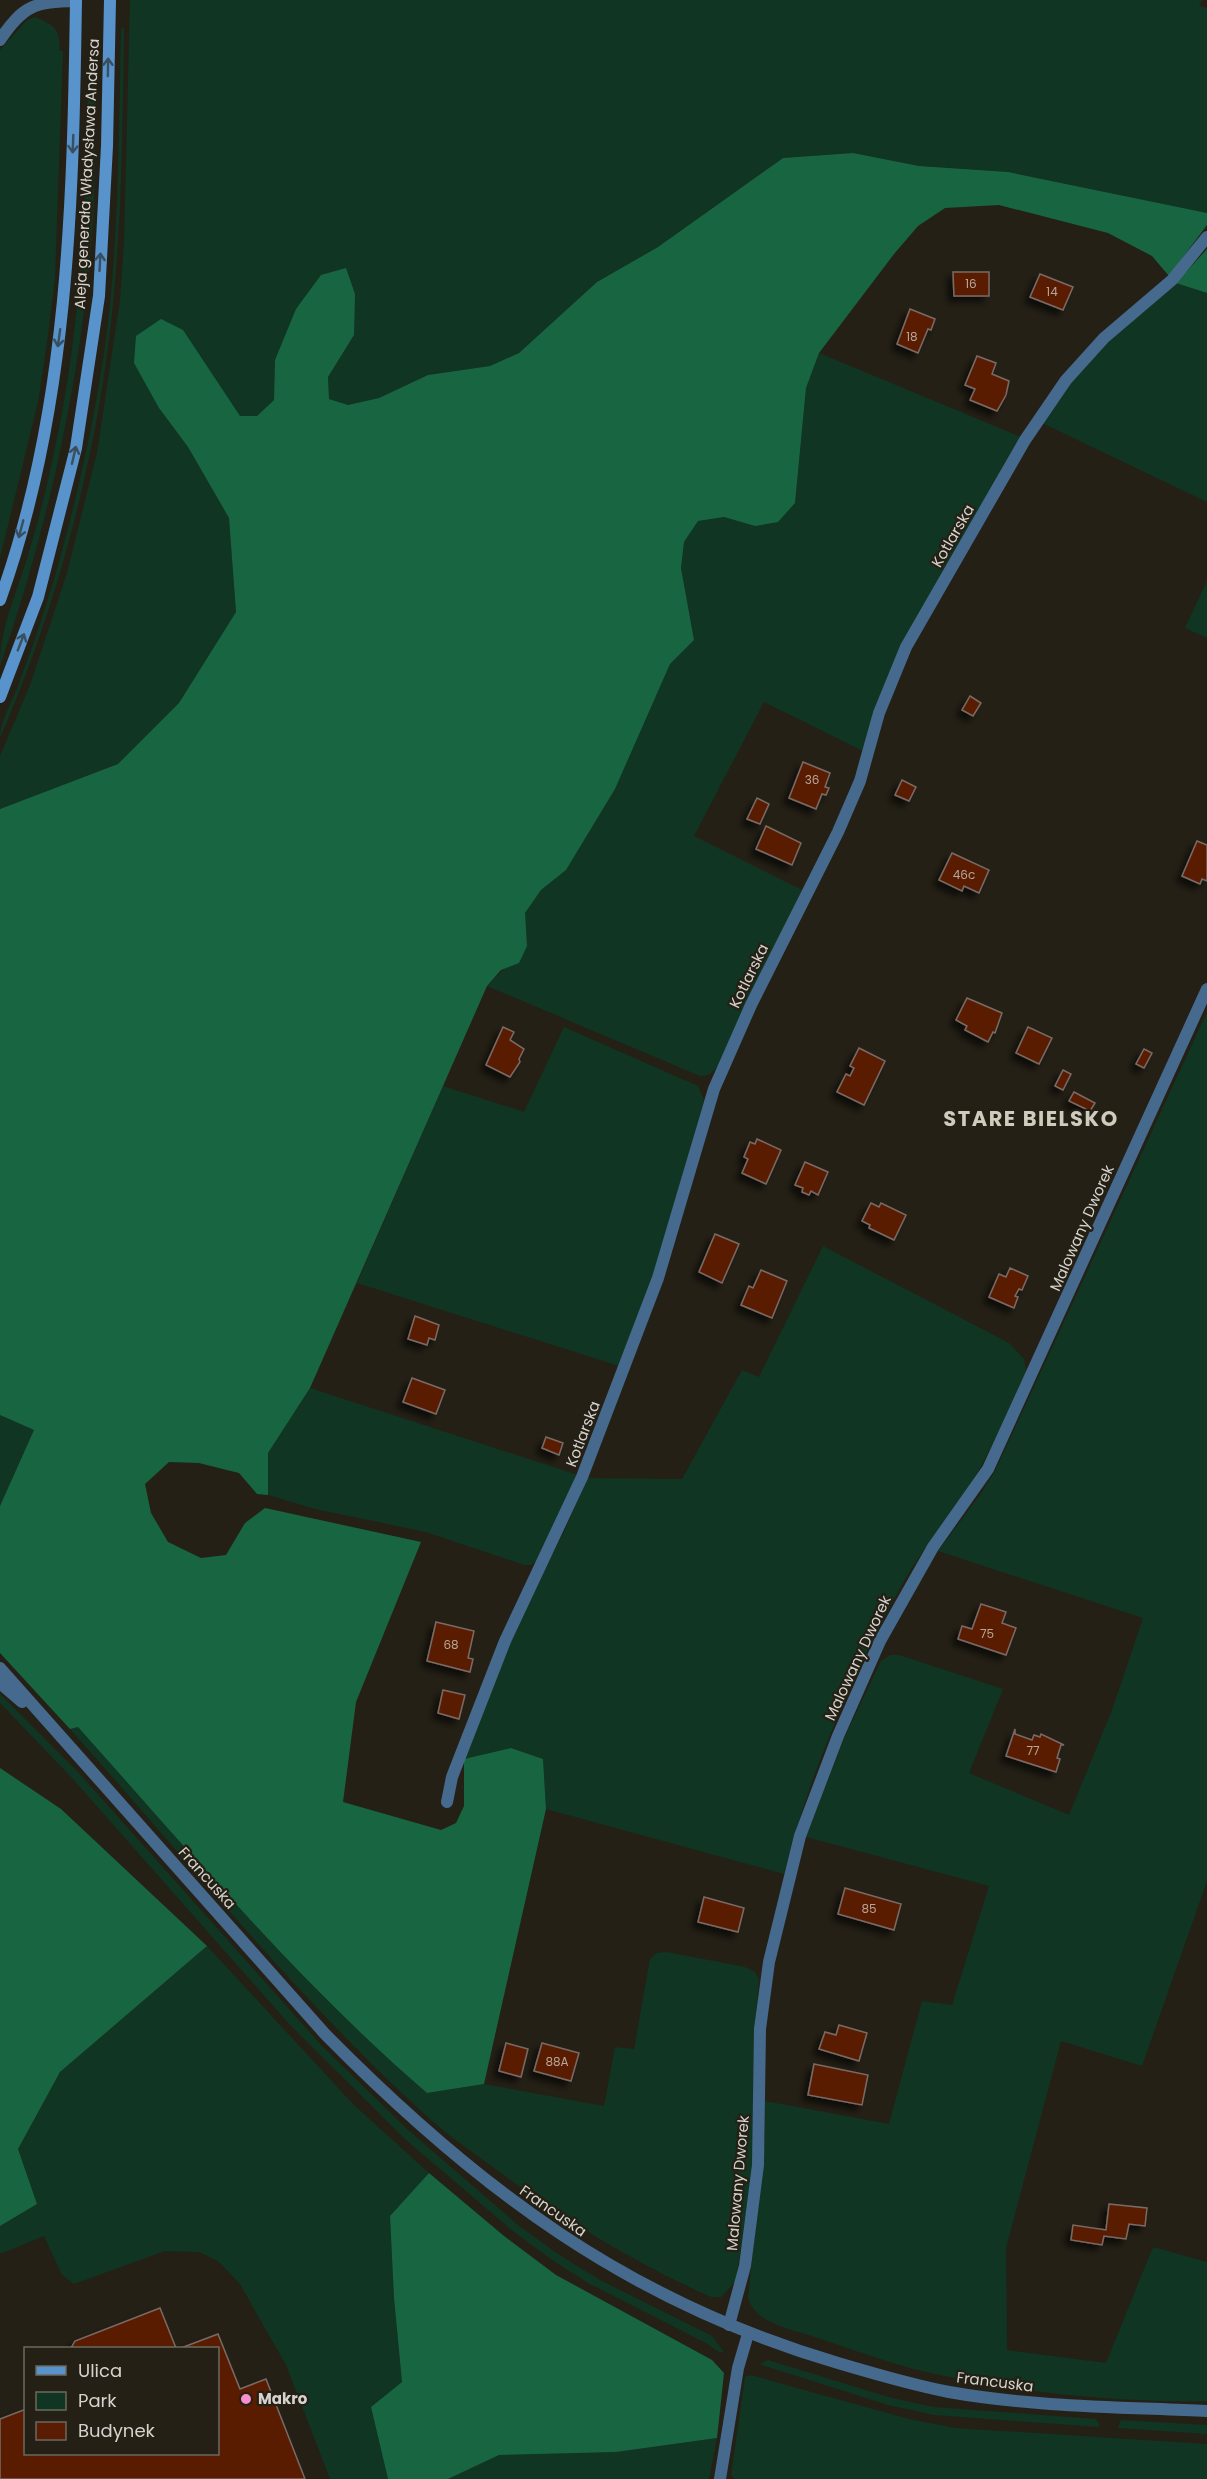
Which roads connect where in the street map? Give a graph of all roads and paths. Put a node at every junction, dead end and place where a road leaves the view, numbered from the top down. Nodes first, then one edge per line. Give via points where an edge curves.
1 (110, 0) edge
2 (76, 1) edge
3 (0, 40) edge
4 (1207, 237) edge
5 (0, 600) edge
6 (0, 697) edge
7 (1207, 989) edge
8 (0, 1668) edge
9 (0, 1683) edge
10 (53, 1727) junction
11 (447, 1802) dead end
12 (729, 2325) junction
13 (748, 2334) junction
14 (1207, 2411) edge
15 (720, 2479) edge

6 -> 1 main road, Aleja generała Władysława Andersa via 38,597 76,448 99,296
2 - 3 street via 31,6
2 -> 5 main road, Aleja generała Władysława Andersa via 65,296 45,437
4 - 11 street, Kotlarska via 1172,280 1104,338 1066,380 1025,440 906,647 890,681 847,811 714,1089 658,1278 582,1477 505,1641 452,1777
7 - 12 street, Malowany Dworek via 988,1469 933,1547 880,1641 800,1836 769,1962 760,2030 758,2165 745,2266
8 - 10 street, Francuska
9 - 10 street, Francuska
10 - 12 street, Francuska via 325,2034 423,2129 517,2205 595,2258 672,2300
12 - 13 street, Francuska
13 - 14 street, Francuska via 948,2392 1022,2401
13 - 15 street via 738,2368

